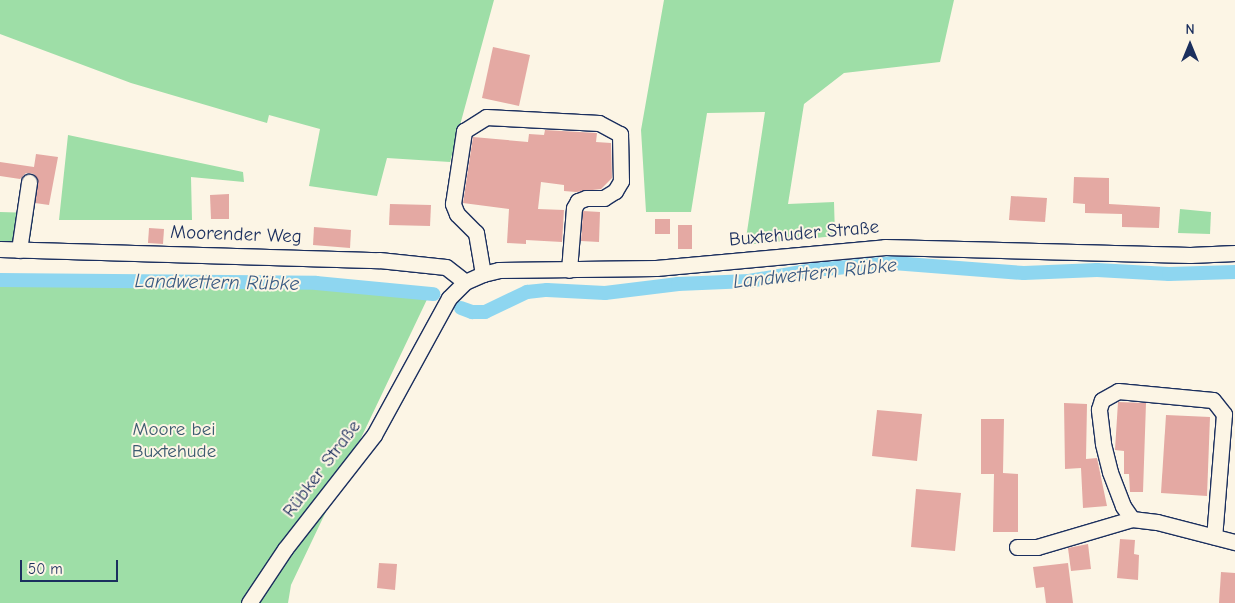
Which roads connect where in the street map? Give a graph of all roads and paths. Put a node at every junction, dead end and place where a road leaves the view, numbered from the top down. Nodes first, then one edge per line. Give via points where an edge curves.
1 (29, 182) dead end
2 (0, 249) edge
3 (19, 250) junction
4 (1235, 253) edge
5 (570, 270) junction
6 (483, 274) junction
7 (465, 282) junction
8 (420, 355) joint
9 (1132, 519) junction
10 (1214, 537) junction
11 (1235, 542) edge
12 (1017, 547) dead end
13 (249, 603) edge

1 - 3 street
2 - 3 street, Moorender Weg
3 - 7 street, Moorender Weg via 379,260 446,267
4 - 5 street, Buxtehuder Straße via 1190,255 885,246 656,268
5 - 6 street, Buxtehuder Straße via 499,270
5 - 6 street via 574,208 578,201 604,198 622,181 620,134 599,123 486,117 464,131 453,204 457,214 476,233
6 - 7 street, Buxtehuder Straße
7 - 8 street, Buxtehuder Straße via 449,298
8 - 13 street, Rübker Straße via 374,435 285,549
9 - 10 street
9 - 10 street via 1123,506 1102,443 1099,409 1102,400 1118,391 1212,400 1224,414
9 - 12 street via 1037,547
10 - 11 street

